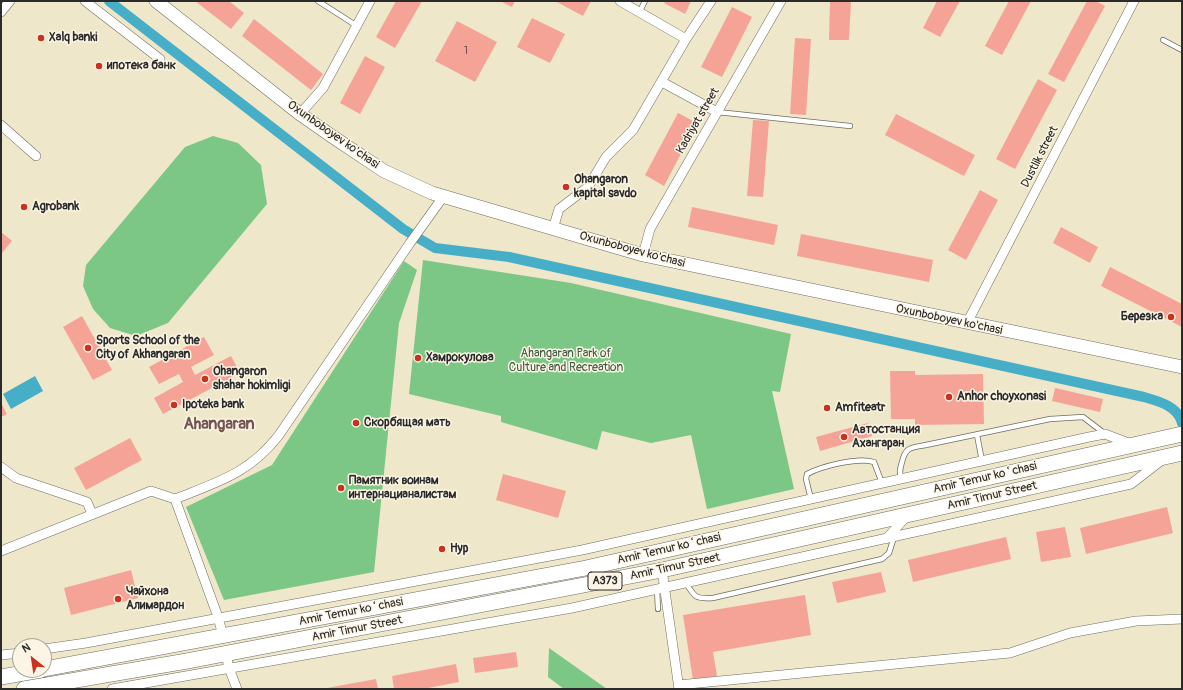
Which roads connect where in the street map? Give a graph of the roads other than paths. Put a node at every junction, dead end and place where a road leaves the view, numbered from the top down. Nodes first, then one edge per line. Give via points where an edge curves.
1 (10, 1) edge
2 (85, 1) edge
3 (156, 1) edge
4 (318, 1) edge
5 (370, 1) edge
6 (620, 1) edge
7 (645, 1) edge
8 (711, 1) edge
9 (781, 1) edge
10 (1134, 1) edge
11 (640, 11) junction
12 (1, 12) edge
13 (357, 26) junction
14 (686, 39) junction
15 (1163, 40) dead end
16 (1182, 50) edge
17 (160, 59) dead end
18 (662, 82) junction
19 (717, 112) junction
20 (300, 114) junction
21 (1, 125) edge
22 (850, 126) dead end
23 (36, 156) dead end
24 (443, 197) junction
25 (553, 229) junction
26 (643, 255) junction
27 (967, 323) junction
28 (1166, 364) junction
29 (1182, 367) edge
30 (1182, 372) edge
31 (1105, 434) junction
32 (1182, 434) edge
33 (977, 435) junction
34 (1132, 445) junction
35 (1182, 453) edge
36 (1167, 456) junction
37 (982, 461) junction
38 (1, 467) edge
39 (901, 478) junction
40 (882, 483) junction
41 (175, 499) junction
42 (811, 499) junction
43 (92, 514) junction
44 (907, 516) junction
45 (890, 538) junction
46 (1, 551) edge
47 (662, 570) junction
48 (686, 583) junction
49 (661, 589) junction
50 (658, 610) dead end
51 (218, 617) junction
52 (1182, 620) edge
53 (223, 636) junction
54 (52, 648) edge
55 (12, 654) edge
56 (1, 656) edge
57 (227, 661) junction
58 (52, 668) edge
59 (12, 675) edge
60 (1, 677) edge
61 (679, 687) edge
62 (24, 689) edge
63 (112, 689) edge
64 (237, 689) edge

1 - 12 street
2 - 17 street
3 - 20 main road, Oxunboboyev ko'chasi
4 - 13 lane
5 - 13 street
6 - 11 street
7 - 11 lane
8 - 14 street
9 - 19 street, Kadriyat street
10 - 27 street, Dustlik street
11 - 14 street
13 - 20 street via 323,88
14 - 18 street
15 - 16 lane
18 - 19 street
18 - 25 street via 633,130 606,157 588,187 559,209
19 - 22 lane
19 - 26 street, Kadriyat street via 650,229
20 - 24 main road, Oxunboboyev ko'chasi via 384,171 422,190
21 - 23 street
24 - 25 main road, Oxunboboyev ko'chasi
24 - 41 street via 269,449 240,471
25 - 26 main road, Oxunboboyev ko'chasi
26 - 27 main road, Oxunboboyev ko'chasi
27 - 28 main road, Oxunboboyev ko'chasi
28 - 29 main road, Oxunboboyev ko'chasi
28 - 30 main road, Oxunboboyev ko'chasi
31 - 33 lane via 1083,417 1050,419
31 - 34 street
31 - 37 street
32 - 34 highway, Amir Temur koʻchasi / A373
33 - 37 lane
33 - 39 lane via 908,448 899,472
34 - 53 highway, Amir Temur koʻchasi / A373 via 586,568
35 - 36 highway, Amir Timur Street / A373
36 - 44 highway, Amir Timur Street / A373
36 - 45 street via 1131,484
37 - 39 street
38 - 43 street via 16,478 87,502
39 - 40 street
40 - 42 street
40 - 42 lane via 874,462 866,459 843,463 807,474
41 - 43 street via 151,491
41 - 51 street
42 - 51 street via 582,550
43 - 46 street
44 - 45 street
44 - 47 highway, Amir Timur Street / A373
45 - 48 street
45 - 48 lane via 888,553 882,559 713,598 699,599 693,595
47 - 49 street
47 - 57 highway, Amir Timur Street / A373
48 - 49 street
49 - 50 lane
49 - 57 street via 542,614
49 - 61 street
51 - 53 street
51 - 54 street
52 - 61 street via 1136,621 1070,633 1010,653
53 - 57 highway
53 - 58 highway, Amir Temur koʻchasi / A373
55 - 56 street
57 - 62 highway, Amir Timur Street / A373
57 - 63 street
57 - 64 street
59 - 60 highway

